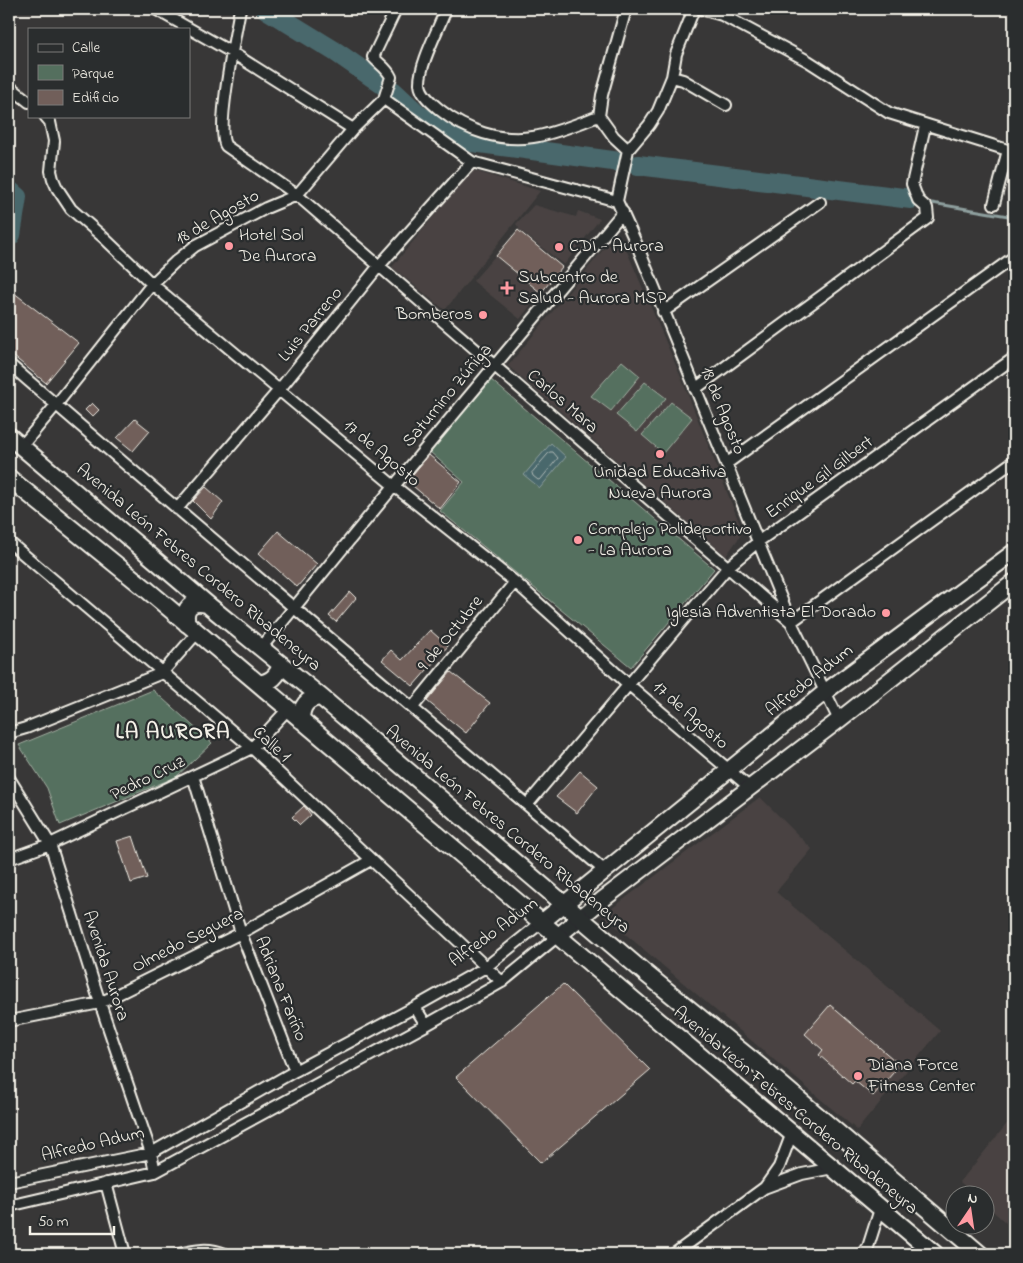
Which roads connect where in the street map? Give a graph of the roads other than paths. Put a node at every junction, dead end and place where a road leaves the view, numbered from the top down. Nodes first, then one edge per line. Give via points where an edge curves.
1 (155, 9) edge
2 (240, 9) edge
3 (396, 9) edge
4 (446, 9) edge
5 (626, 9) edge
6 (694, 9) edge
7 (701, 9) edge
8 (189, 28) edge
9 (190, 29) edge
10 (231, 52) junction
11 (672, 77) junction
12 (9, 86) edge
13 (384, 99) junction
14 (28, 101) edge
15 (726, 105) dead end
16 (599, 116) junction
17 (47, 118) edge
18 (925, 126) junction
19 (353, 129) junction
20 (628, 150) junction
21 (1011, 151) edge
22 (472, 162) junction
23 (297, 195) junction
24 (617, 202) junction
25 (820, 202) dead end
26 (994, 204) dead end
27 (623, 212) junction
28 (1014, 256) edge
29 (378, 267) junction
30 (152, 284) junction
31 (664, 312) junction
32 (1014, 358) edge
33 (9, 364) edge
34 (495, 365) junction
35 (695, 389) junction
36 (279, 390) junction
37 (56, 405) junction
38 (15, 442) edge
39 (1014, 461) edge
40 (726, 464) junction
41 (9, 478) edge
42 (394, 486) junction
43 (177, 509) junction
44 (759, 541) junction
45 (9, 542) edge
46 (1014, 552) edge
47 (161, 564) junction
48 (728, 567) junction
49 (515, 582) junction
50 (1014, 582) edge
51 (145, 588) junction
52 (207, 604) junction
53 (294, 608) junction
54 (791, 622) junction
55 (192, 628) junction
56 (261, 648) junction
57 (280, 664) junction
58 (162, 673) junction
59 (259, 684) junction
60 (628, 684) junction
61 (825, 692) junction
62 (321, 697) junction
63 (413, 707) junction
64 (288, 709) junction
65 (301, 720) junction
66 (839, 720) junction
67 (9, 733) edge
68 (252, 748) junction
69 (728, 769) junction
70 (193, 776) junction
71 (9, 778) edge
72 (749, 787) junction
73 (527, 805) junction
74 (50, 844) junction
75 (9, 859) edge
76 (371, 860) junction
77 (605, 871) junction
78 (564, 904) junction
79 (580, 918) junction
80 (542, 922) junction
81 (240, 933) junction
82 (558, 936) junction
83 (486, 967) junction
84 (502, 982) junction
85 (100, 1003) junction
86 (415, 1007) junction
87 (9, 1022) edge
88 (426, 1025) junction
89 (295, 1071) junction
90 (792, 1133) junction
91 (151, 1153) junction
92 (833, 1168) junction
93 (155, 1172) junction
94 (9, 1182) edge
95 (106, 1183) junction
96 (764, 1188) junction
97 (9, 1206) edge
98 (880, 1208) junction
99 (125, 1254) edge
100 (179, 1254) edge
101 (225, 1254) edge
102 (674, 1254) edge
103 (862, 1254) edge
104 (932, 1254) edge
105 (980, 1254) edge

1 - 8 street
2 - 10 street
3 - 13 street via 373,57 391,77
4 - 16 street via 421,70 420,86 429,102 452,119 479,133 533,137
5 - 16 street
6 - 11 street via 676,54
7 - 18 street via 722,15 808,61 889,114
9 - 10 street
10 - 19 street
10 - 23 street, Carlos Mara via 224,143
11 - 15 street
11 - 20 street via 649,125
12 - 14 street
13 - 19 street, 18 de Agosto
13 - 22 street
16 - 20 street
17 - 30 street, 17 de Agosto via 54,141 51,171 57,188 71,209
18 - 21 street
18 - 35 street via 912,184 918,200 927,208 928,218
19 - 23 street, 18 de Agosto
20 - 24 street
21 - 26 street
22 - 24 street
22 - 29 street, Luis Parreno
23 - 29 street, Carlos Mara
23 - 30 street, 18 de Agosto via 195,246
24 - 27 street, 18 de Agosto
25 - 31 street
27 - 31 street, 18 de Agosto
27 - 34 street, Saturnino Zúñiga
28 - 40 street
29 - 34 street, Carlos Mara
29 - 36 street, Luis Parreno
30 - 36 street, 17 de Agosto
30 - 37 street, 18 de Agosto
31 - 35 street, 18 de Agosto
32 - 44 street, Enrique Gil Gilbert
33 - 37 street
34 - 42 street, Saturnino Zúñiga
34 - 48 street, Carlos Mara
35 - 40 street, 18 de Agosto
36 - 42 street, 17 de Agosto
36 - 43 street, Luis Parreno
37 - 38 street, 18 de Agosto
37 - 43 street
38 - 47 highway, Avenida León Febres Cordero Ribadeneyra
39 - 54 street
40 - 44 street, 18 de Agosto
41 - 51 highway, Avenida León Febres Cordero Ribadeneyra
42 - 49 street, 17 de Agosto
42 - 53 street, Saturnino Zúñiga
43 - 53 street
44 - 48 street, Enrique Gil Gilbert
44 - 54 street, 18 de Agosto
45 - 58 street, Calle 1
46 - 61 main road, Alfredo Adum
47 - 51 highway via 163,571 157,584
47 - 52 highway, Avenida León Febres Cordero Ribadeneyra
48 - 54 street, Carlos Mara
48 - 60 street, Enrique Gil Gilbert
49 - 60 street, 17 de Agosto
49 - 63 street, 9 de Octubre
50 - 66 main road
51 - 55 highway, Avenida León Febres Cordero Ribadeneyra
52 - 55 highway via 200,602 187,609 185,617
52 - 56 highway, Avenida León Febres Cordero Ribadeneyra
53 - 56 street, Saturnino Zúñiga
53 - 63 street
54 - 61 street, Carlos Mara
55 - 58 street
55 - 59 highway, Avenida León Febres Cordero Ribadeneyra
56 - 57 highway, Avenida León Febres Cordero Ribadeneyra
57 - 59 highway via 271,681
57 - 62 highway, Avenida León Febres Cordero Ribadeneyra
58 - 67 street
58 - 68 street, Calle 1
59 - 64 highway, Avenida León Febres Cordero Ribadeneyra
60 - 69 street, 17 de Agosto
60 - 73 street, Enrique Gil Gilbert
61 - 66 street, Carlos Mara
61 - 69 main road, Alfredo Adum
62 - 65 highway via 303,706
62 - 78 highway, Avenida León Febres Cordero Ribadeneyra
63 - 73 street
64 - 65 highway, Avenida León Febres Cordero Ribadeneyra
64 - 68 street, Pedro Cruz
65 - 80 highway, Avenida León Febres Cordero Ribadeneyra
66 - 72 main road
68 - 70 street, Pedro Cruz
68 - 76 street, Calle 1
69 - 72 street, 17 de Agosto
69 - 77 main road, Alfredo Adum
70 - 74 street, Pedro Cruz
70 - 81 street, Adriana Fariño
71 - 74 street, Avenida Aurora
72 - 79 main road
73 - 77 street
74 - 75 street, Pedro Cruz
74 - 85 street, Avenida Aurora
76 - 81 street, Olmedo Seguera
76 - 83 street, Calle 1
77 - 78 main road, Alfredo Adum
78 - 79 highway, Avenida León Febres Cordero Ribadeneyra
78 - 80 main road, Alfredo Adum
79 - 82 main road
79 - 105 highway, Avenida León Febres Cordero Ribadeneyra
80 - 82 highway, Avenida León Febres Cordero Ribadeneyra
80 - 83 street, Alfredo Adum
81 - 85 street, Olmedo Seguera
81 - 89 street, Adriana Fariño
82 - 84 street
82 - 90 highway, Avenida León Febres Cordero Ribadeneyra
83 - 84 street, Calle 1
83 - 86 street, Alfredo Adum
84 - 88 street
85 - 87 street, Olmedo Seguera
85 - 91 street, Avenida Aurora
86 - 88 street
86 - 89 street, Alfredo Adum
88 - 93 street
89 - 91 street, Alfredo Adum
90 - 92 highway, Avenida León Febres Cordero Ribadeneyra
90 - 96 street via 779,1167
91 - 93 street, Avenida Aurora
91 - 94 street, Alfredo Adum
92 - 96 street via 802,1174
92 - 98 highway, Avenida León Febres Cordero Ribadeneyra
93 - 95 street
95 - 97 street
95 - 99 street
96 - 102 street
98 - 103 street via 868,1247
98 - 104 highway, Avenida León Febres Cordero Ribadeneyra
100 - 101 street via 206,1249

